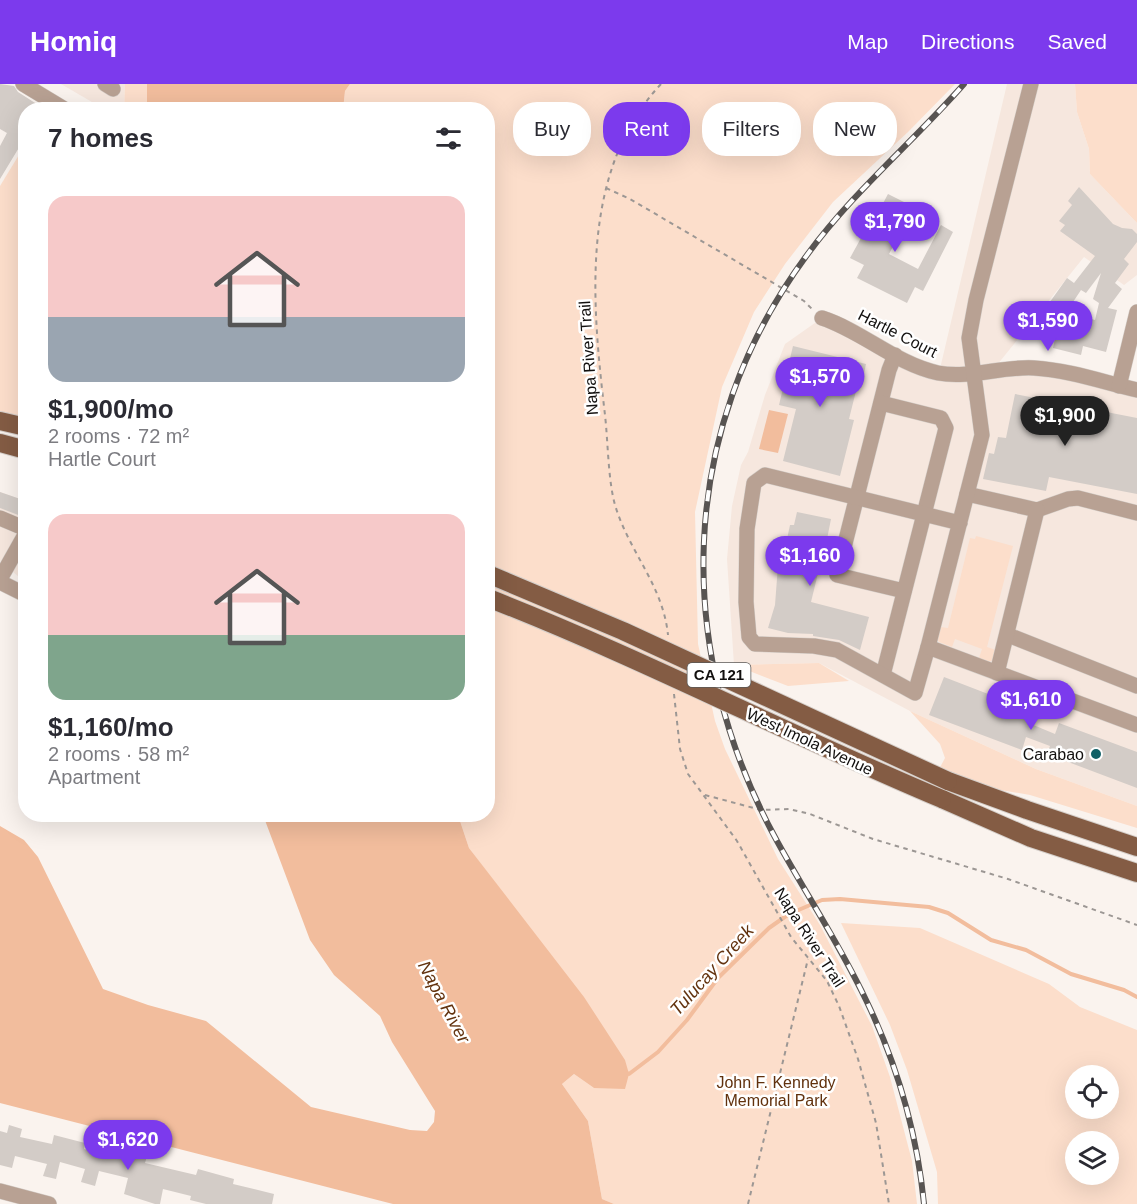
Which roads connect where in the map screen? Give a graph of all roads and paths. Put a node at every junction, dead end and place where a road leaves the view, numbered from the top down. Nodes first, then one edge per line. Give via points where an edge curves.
1 (23, 84) edge
2 (662, 84) edge
3 (1031, 84) edge
4 (53, 102) edge
5 (606, 188) junction
6 (804, 301) dead end
7 (1137, 312) edge
8 (822, 318) dead end
9 (895, 355) junction
10 (972, 373) junction
11 (1119, 386) junction
12 (1137, 390) edge
13 (880, 403) junction
14 (0, 421) edge
15 (18, 425) edge
16 (0, 443) edge
17 (18, 448) edge
18 (967, 494) junction
19 (857, 498) junction
20 (1037, 510) junction
21 (1137, 513) edge
22 (923, 514) junction
23 (0, 518) edge
24 (960, 523) junction
25 (18, 531) edge
26 (18, 548) edge
27 (495, 577) edge
28 (0, 580) edge
29 (18, 591) edge
30 (904, 591) junction
31 (495, 601) edge
32 (668, 633) dead end
33 (1008, 635) junction
34 (928, 647) junction
35 (997, 673) junction
36 (883, 675) junction
37 (1137, 686) edge
38 (675, 701) dead end
39 (1137, 725) edge
40 (705, 794) junction
41 (1137, 847) edge
42 (1137, 873) edge
43 (1137, 925) edge
44 (808, 960) junction
45 (0, 1191) edge
46 (49, 1204) edge
47 (748, 1204) edge
48 (889, 1204) edge

1 - 4 street
2 - 5 path, Napa River Trail via 634,121
3 - 10 street via 976,300 969,338
5 - 6 path
5 - 32 path, Napa River Trail via 595,272 596,324 614,503 625,533 659,594
7 - 11 street
8 - 9 street, Hartle Court via 849,328
9 - 10 street, Hartle Court via 939,373
9 - 13 street
10 - 11 street, Hartle Court via 1031,368
10 - 18 street via 982,435
11 - 12 street, Hartle Court
13 - 19 street
13 - 22 street via 945,422
14 - 15 main road
16 - 17 main road
18 - 20 street
18 - 24 street
19 - 22 street
19 - 30 street via 837,575
19 - 36 street via 765,475 754,483 747,529 749,638 755,644 837,650
20 - 21 street via 1078,498
20 - 33 street
22 - 24 street
22 - 30 street
23 - 25 street
24 - 34 street
26 - 28 street
27 - 41 main road, West Imola Avenue / CA 121, bridge via 948,780
28 - 29 street
30 - 36 street
31 - 42 main road, West Imola Avenue / CA 121, bridge via 1032,838
33 - 35 street
33 - 37 street
34 - 35 street
34 - 36 street via 915,693
35 - 39 street
38 - 40 path, Napa River Trail via 682,762
40 - 43 path via 761,810 789,809 810,814 873,839 1008,879
40 - 44 path, Napa River Trail
44 - 47 path
44 - 48 path, Napa River Trail via 827,981 858,1059 876,1123
45 - 46 street

